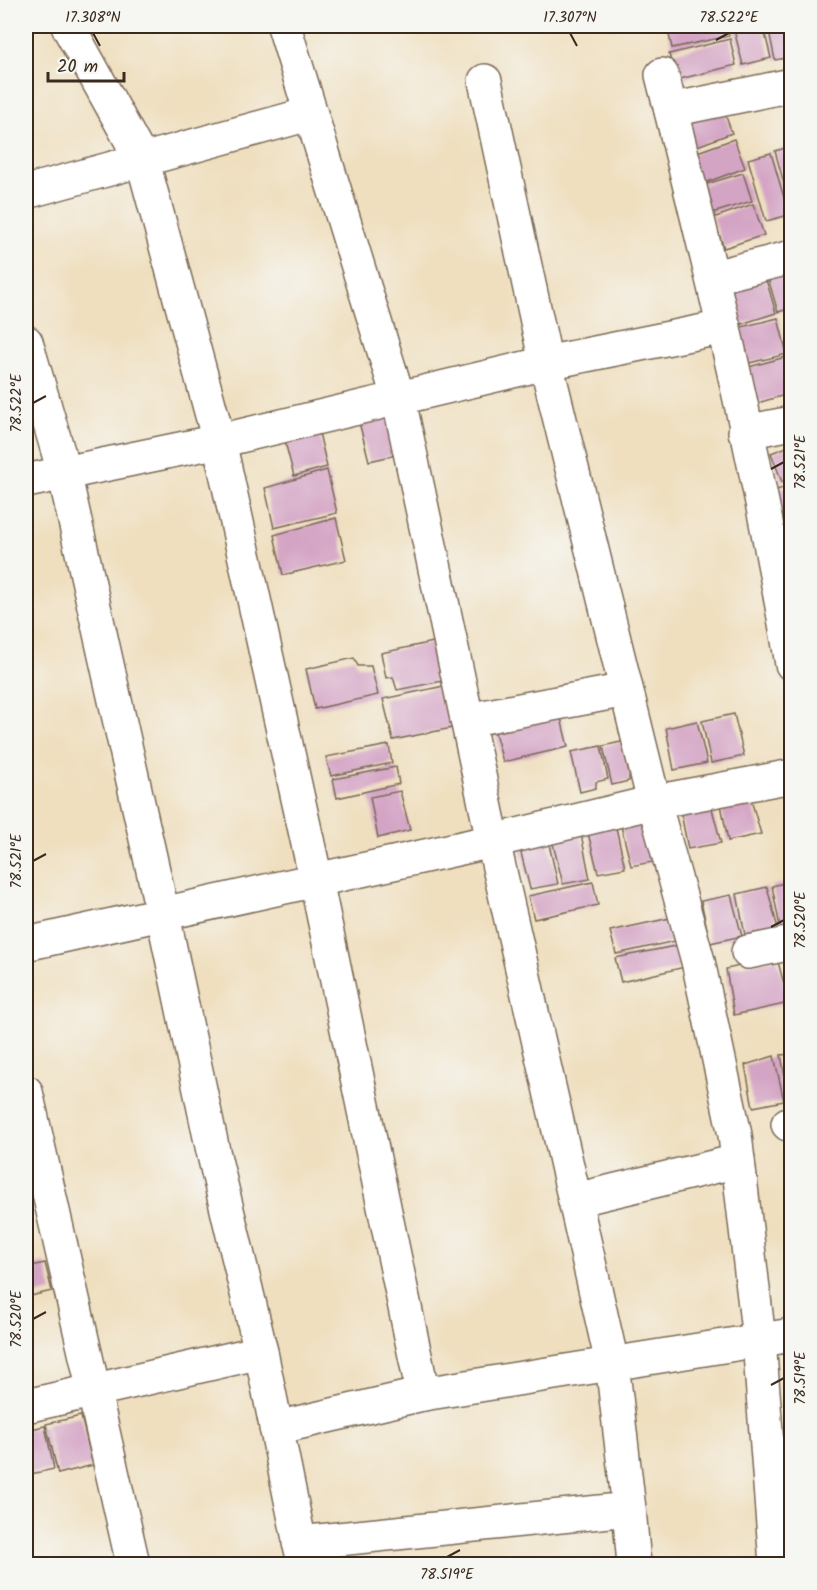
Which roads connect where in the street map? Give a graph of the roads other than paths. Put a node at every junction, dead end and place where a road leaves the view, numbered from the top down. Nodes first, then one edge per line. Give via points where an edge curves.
1 (68, 26) edge
2 (284, 26) edge
3 (662, 75) dead end
4 (485, 81) dead end
5 (792, 85) edge
6 (671, 110) junction
7 (309, 114) junction
8 (143, 162) junction
9 (26, 192) edge
10 (792, 256) edge
11 (714, 277) junction
12 (724, 327) junction
13 (26, 342) edge
14 (546, 363) junction
15 (399, 400) junction
16 (792, 423) edge
17 (745, 432) junction
18 (219, 441) junction
19 (64, 472) junction
20 (26, 481) edge
21 (786, 590) edge
22 (792, 664) edge
23 (626, 690) junction
24 (467, 720) junction
25 (792, 776) edge
26 (654, 802) junction
27 (493, 841) junction
28 (316, 880) junction
29 (163, 915) junction
30 (26, 944) edge
31 (792, 944) edge
32 (748, 952) dead end
33 (26, 1092) edge
34 (738, 1161) junction
35 (575, 1200) junction
36 (792, 1335) edge
37 (759, 1340) junction
38 (261, 1352) junction
39 (612, 1363) junction
40 (92, 1390) junction
41 (423, 1394) junction
42 (26, 1406) edge
43 (276, 1428) junction
44 (628, 1509) junction
45 (302, 1554) edge
46 (133, 1564) edge
47 (634, 1564) edge
48 (776, 1564) edge

1 - 8 street
2 - 7 street
3 - 6 street
4 - 14 street
5 - 6 street
6 - 11 street
7 - 8 street
7 - 15 street
8 - 9 street
8 - 18 street
10 - 11 street
11 - 12 street
12 - 14 street
12 - 17 street
13 - 19 street
14 - 15 street
14 - 23 street
15 - 18 street
15 - 24 street
16 - 17 street
17 - 21 street
18 - 19 street
18 - 28 street
19 - 20 street
19 - 29 street
21 - 22 street
23 - 24 street
23 - 26 street
24 - 27 street
25 - 26 street
26 - 27 street
26 - 34 street via 698,961
27 - 28 street
27 - 35 street
28 - 29 street
28 - 41 street
29 - 30 street
29 - 38 street
31 - 32 street
33 - 40 street
34 - 35 street
34 - 37 street
35 - 39 street
36 - 37 street
37 - 39 street
37 - 48 street
38 - 40 street
38 - 43 street
39 - 41 street
39 - 44 street
40 - 42 street
40 - 46 street
41 - 43 street
43 - 45 street
44 - 45 street
44 - 47 street

